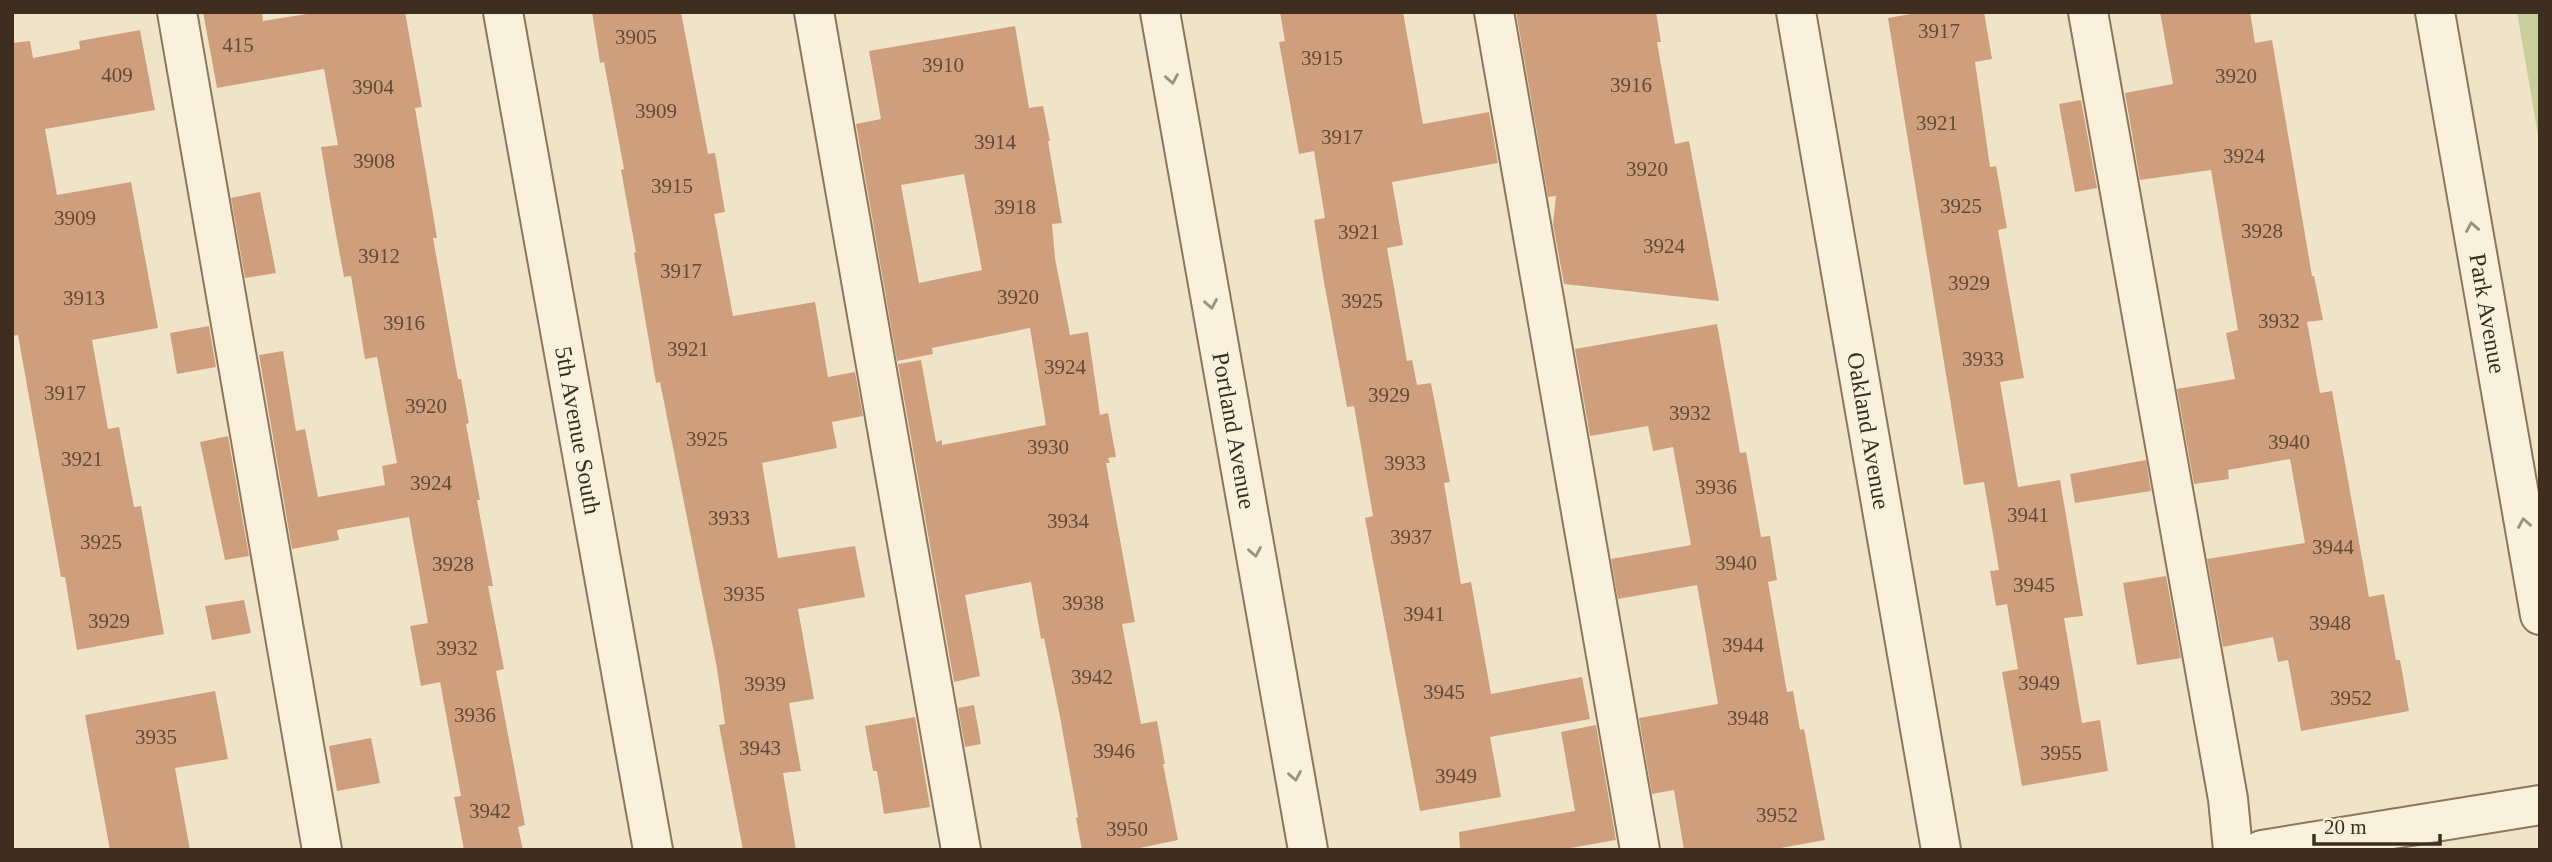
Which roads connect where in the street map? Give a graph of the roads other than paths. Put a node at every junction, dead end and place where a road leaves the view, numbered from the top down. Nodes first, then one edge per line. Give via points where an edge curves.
1 (177, 12) edge
2 (503, 12) edge
3 (814, 12) edge
4 (1160, 12) edge
5 (1494, 12) edge
6 (1796, 12) edge
7 (2088, 12) edge
8 (2435, 12) edge
9 (2540, 615) edge
10 (2540, 805) edge
11 (322, 850) edge
12 (653, 850) edge
13 (961, 850) edge
14 (1308, 850) edge
15 (1640, 850) edge
16 (1941, 850) edge
17 (2233, 850) edge
18 (2262, 850) edge

1 - 11 street
2 - 12 street, 5th Avenue South
3 - 13 street
4 -> 14 street, Portland Avenue
5 - 15 street
6 - 16 street, Oakland Avenue
7 - 17 street via 2228,799
9 -> 8 street, Park Avenue
10 - 18 street

